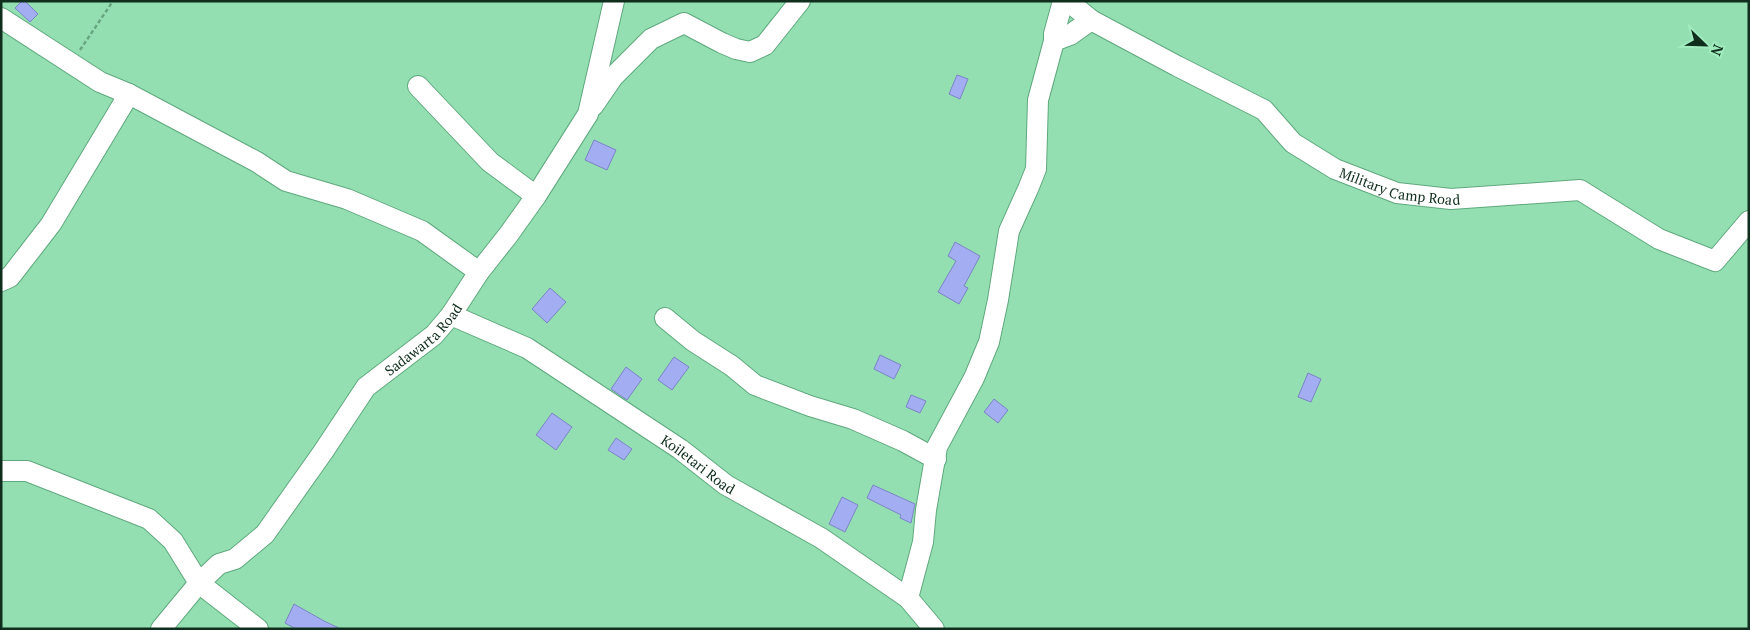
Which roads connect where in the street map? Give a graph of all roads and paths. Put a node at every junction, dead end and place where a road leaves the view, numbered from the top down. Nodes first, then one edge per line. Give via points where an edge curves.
1 (112, 1) edge
2 (614, 1) edge
3 (800, 1) edge
4 (1063, 1) edge
5 (1068, 1) edge
6 (1, 18) edge
7 (1091, 20) junction
8 (1054, 41) junction
9 (71, 64) junction
10 (418, 86) dead end
11 (129, 94) junction
12 (588, 114) junction
13 (536, 196) junction
14 (1749, 221) edge
15 (479, 272) junction
16 (1, 282) edge
17 (451, 315) junction
18 (665, 318) dead end
19 (1, 459) edge
20 (936, 459) junction
21 (1, 471) edge
22 (27, 472) junction
23 (199, 583) junction
24 (908, 598) junction
25 (161, 629) edge
26 (258, 629) edge
27 (934, 629) edge

1 - 9 path
2 - 12 street, Sadawarta Road
3 - 12 street via 765,46 750,52 729,46 684,23 650,39 613,77
4 - 8 street
5 - 7 street, Military Camp Road
6 - 9 street
7 - 8 street
7 - 14 street, Military Camp Road via 1264,110 1294,144 1335,169 1397,193 1451,199 1580,190 1659,239 1715,261
8 - 20 street via 1038,100 1036,169 1009,231 989,342 974,378 937,446
9 - 11 street via 100,82
10 - 13 street via 490,162
11 - 15 street via 257,162 286,182 347,199 422,231
11 - 16 street via 51,224 10,277
12 - 13 street, Sadawarta Road
13 - 15 street, Sadawarta Road
15 - 17 street, Sadawarta Road
17 - 23 street, Sadawarta Road via 434,335 366,387 265,534 235,559 219,564
17 - 24 street, Koiletari Road via 527,348 680,449 726,486 821,538
18 - 20 street via 755,385 853,419
19 - 22 street
20 - 24 street via 923,542
21 - 22 street
22 - 23 street via 149,519 173,541
23 - 25 street, Sadawarta Road
23 - 26 street
24 - 27 street, Koiletari Road

